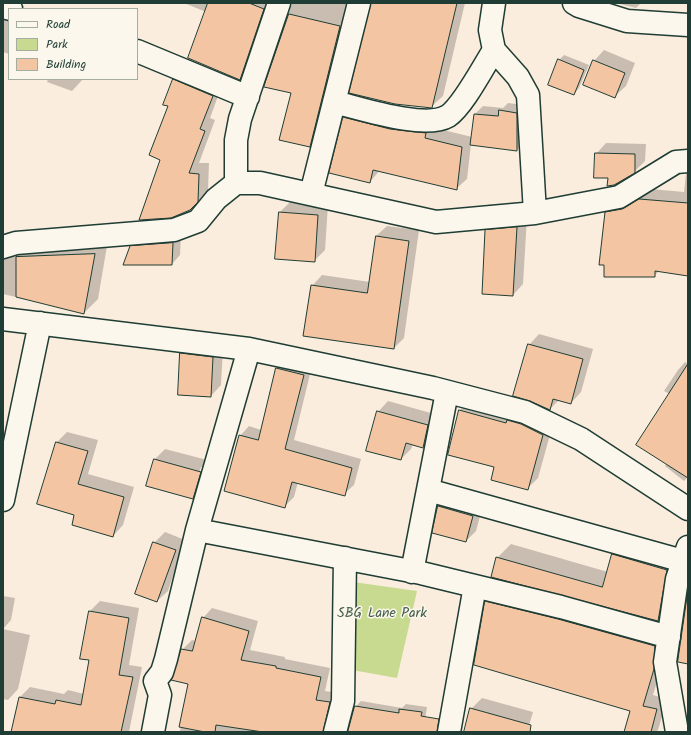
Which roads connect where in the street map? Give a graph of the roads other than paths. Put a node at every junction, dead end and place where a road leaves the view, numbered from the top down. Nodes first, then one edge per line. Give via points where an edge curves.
1 (279, 3) edge
2 (359, 3) edge
3 (494, 3) edge
4 (574, 3) edge
5 (688, 25) edge
6 (494, 50) junction
7 (138, 51) edge
8 (248, 97) junction
9 (334, 102) junction
10 (688, 161) edge
11 (236, 183) junction
12 (311, 194) junction
13 (535, 213) junction
14 (3, 247) edge
15 (3, 319) edge
16 (40, 323) junction
17 (249, 349) junction
18 (447, 392) junction
19 (9, 447) edge
20 (428, 490) junction
21 (3, 500) edge
22 (688, 509) edge
23 (197, 530) junction
24 (686, 554) edge
25 (345, 558) junction
26 (412, 572) junction
27 (475, 586) junction
28 (668, 637) junction
29 (153, 732) edge
30 (335, 732) edge
31 (449, 732) edge
32 (677, 732) edge

1 - 8 street
2 - 9 street
3 - 6 street via 490,30
4 - 5 street via 627,21
6 - 9 street via 462,101 448,116 438,120 400,118
6 - 13 street via 518,77 528,95
7 - 8 street
8 - 11 street via 236,140
9 - 12 street
10 - 13 street via 676,162 619,197
11 - 12 street via 260,183
11 - 14 street via 216,199 198,221 174,230 16,243
12 - 13 street via 436,222
15 - 16 street
16 - 17 street
16 - 19 street
17 - 18 street
17 - 23 street
18 - 20 street
18 - 22 street via 525,412 581,439
19 - 21 street
20 - 24 street
20 - 26 street
23 - 25 street
23 - 29 street via 166,659 162,672 155,681 160,695
24 - 28 street via 677,579
25 - 26 street
25 - 30 street via 343,701
26 - 27 street
27 - 28 street
27 - 31 street
28 - 32 street via 665,662

